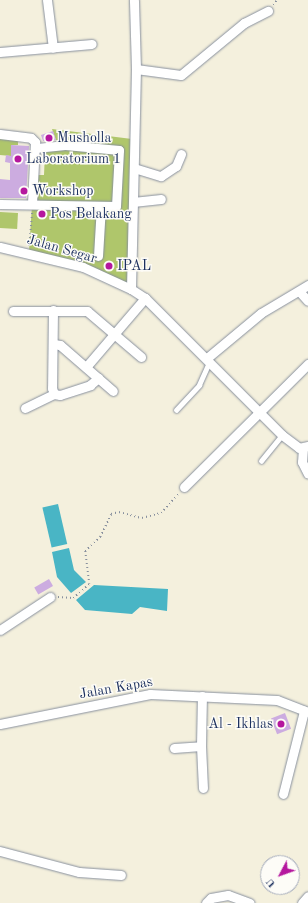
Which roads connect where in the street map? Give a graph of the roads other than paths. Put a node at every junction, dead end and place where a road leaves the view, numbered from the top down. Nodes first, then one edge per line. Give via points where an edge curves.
1 (47, 0) edge
2 (134, 0) edge
3 (268, 11) dead end
4 (92, 44) dead end
5 (53, 48) junction
6 (0, 52) edge
7 (136, 70) junction
8 (0, 134) edge
9 (35, 148) junction
10 (181, 154) dead end
11 (134, 168) junction
12 (161, 199) dead end
13 (133, 202) junction
14 (0, 204) edge
15 (32, 204) junction
16 (101, 206) junction
17 (0, 247) edge
18 (98, 256) dead end
19 (308, 286) edge
20 (131, 289) junction
21 (298, 291) junction
22 (145, 298) junction
23 (308, 301) edge
24 (53, 310) junction
25 (13, 311) dead end
26 (114, 334) junction
27 (54, 344) junction
28 (141, 357) dead end
29 (208, 360) junction
30 (308, 364) edge
31 (86, 367) junction
32 (98, 378) junction
33 (113, 391) dead end
34 (54, 394) junction
35 (25, 408) dead end
36 (176, 410) dead end
37 (260, 412) junction
38 (282, 435) junction
39 (305, 447) edge
40 (261, 461) dead end
41 (308, 474) edge
42 (184, 487) road end
43 (50, 597) road end
44 (0, 630) edge
45 (202, 696) junction
46 (306, 711) edge
47 (0, 724) edge
48 (201, 746) junction
49 (174, 748) dead end
50 (203, 788) dead end
51 (283, 794) dead end
52 (0, 851) edge
53 (121, 875) dead end
54 (308, 896) edge
55 (206, 903) edge
56 (250, 903) edge
57 (302, 903) edge

1 - 5 street
2 - 7 street
3 - 7 street via 244,23 181,76
4 - 5 street
5 - 6 street
7 - 11 street
8 - 9 street via 31,138 35,142
9 - 15 street
9 - 16 street via 65,145 119,150 116,206
10 - 11 street via 176,166 161,176
11 - 13 street
12 - 13 street
13 - 20 street
14 - 15 street
15 - 16 street
16 - 18 street
17 - 20 street, Jalan Segar via 82,267
19 - 21 street
20 - 22 street, Jalan Segar
21 - 23 street
21 - 29 street via 261,313
22 - 26 street
22 - 29 street, Jalan Segar
24 - 25 street
24 - 26 street via 87,311
24 - 27 street
26 - 28 street
26 - 31 street
27 - 31 street via 60,345
27 - 34 street
29 - 36 lane via 199,385
29 - 37 street, Jalan Segar
30 - 37 street
31 - 32 street
32 - 33 street
32 - 34 street via 90,385 60,395
34 - 35 street
37 - 38 street, Jalan Segar
37 - 42 street
38 - 39 street, Jalan Segar via 296,446
38 - 40 lane
39 - 41 street via 302,462
43 - 44 street
45 - 46 street, Jalan Kapas via 278,700
45 - 47 street, Jalan Kapas via 150,694
45 - 48 street
46 - 51 street
48 - 49 street
48 - 50 street
52 - 53 street via 79,872
54 - 57 street
55 - 56 street via 210,898 228,895

